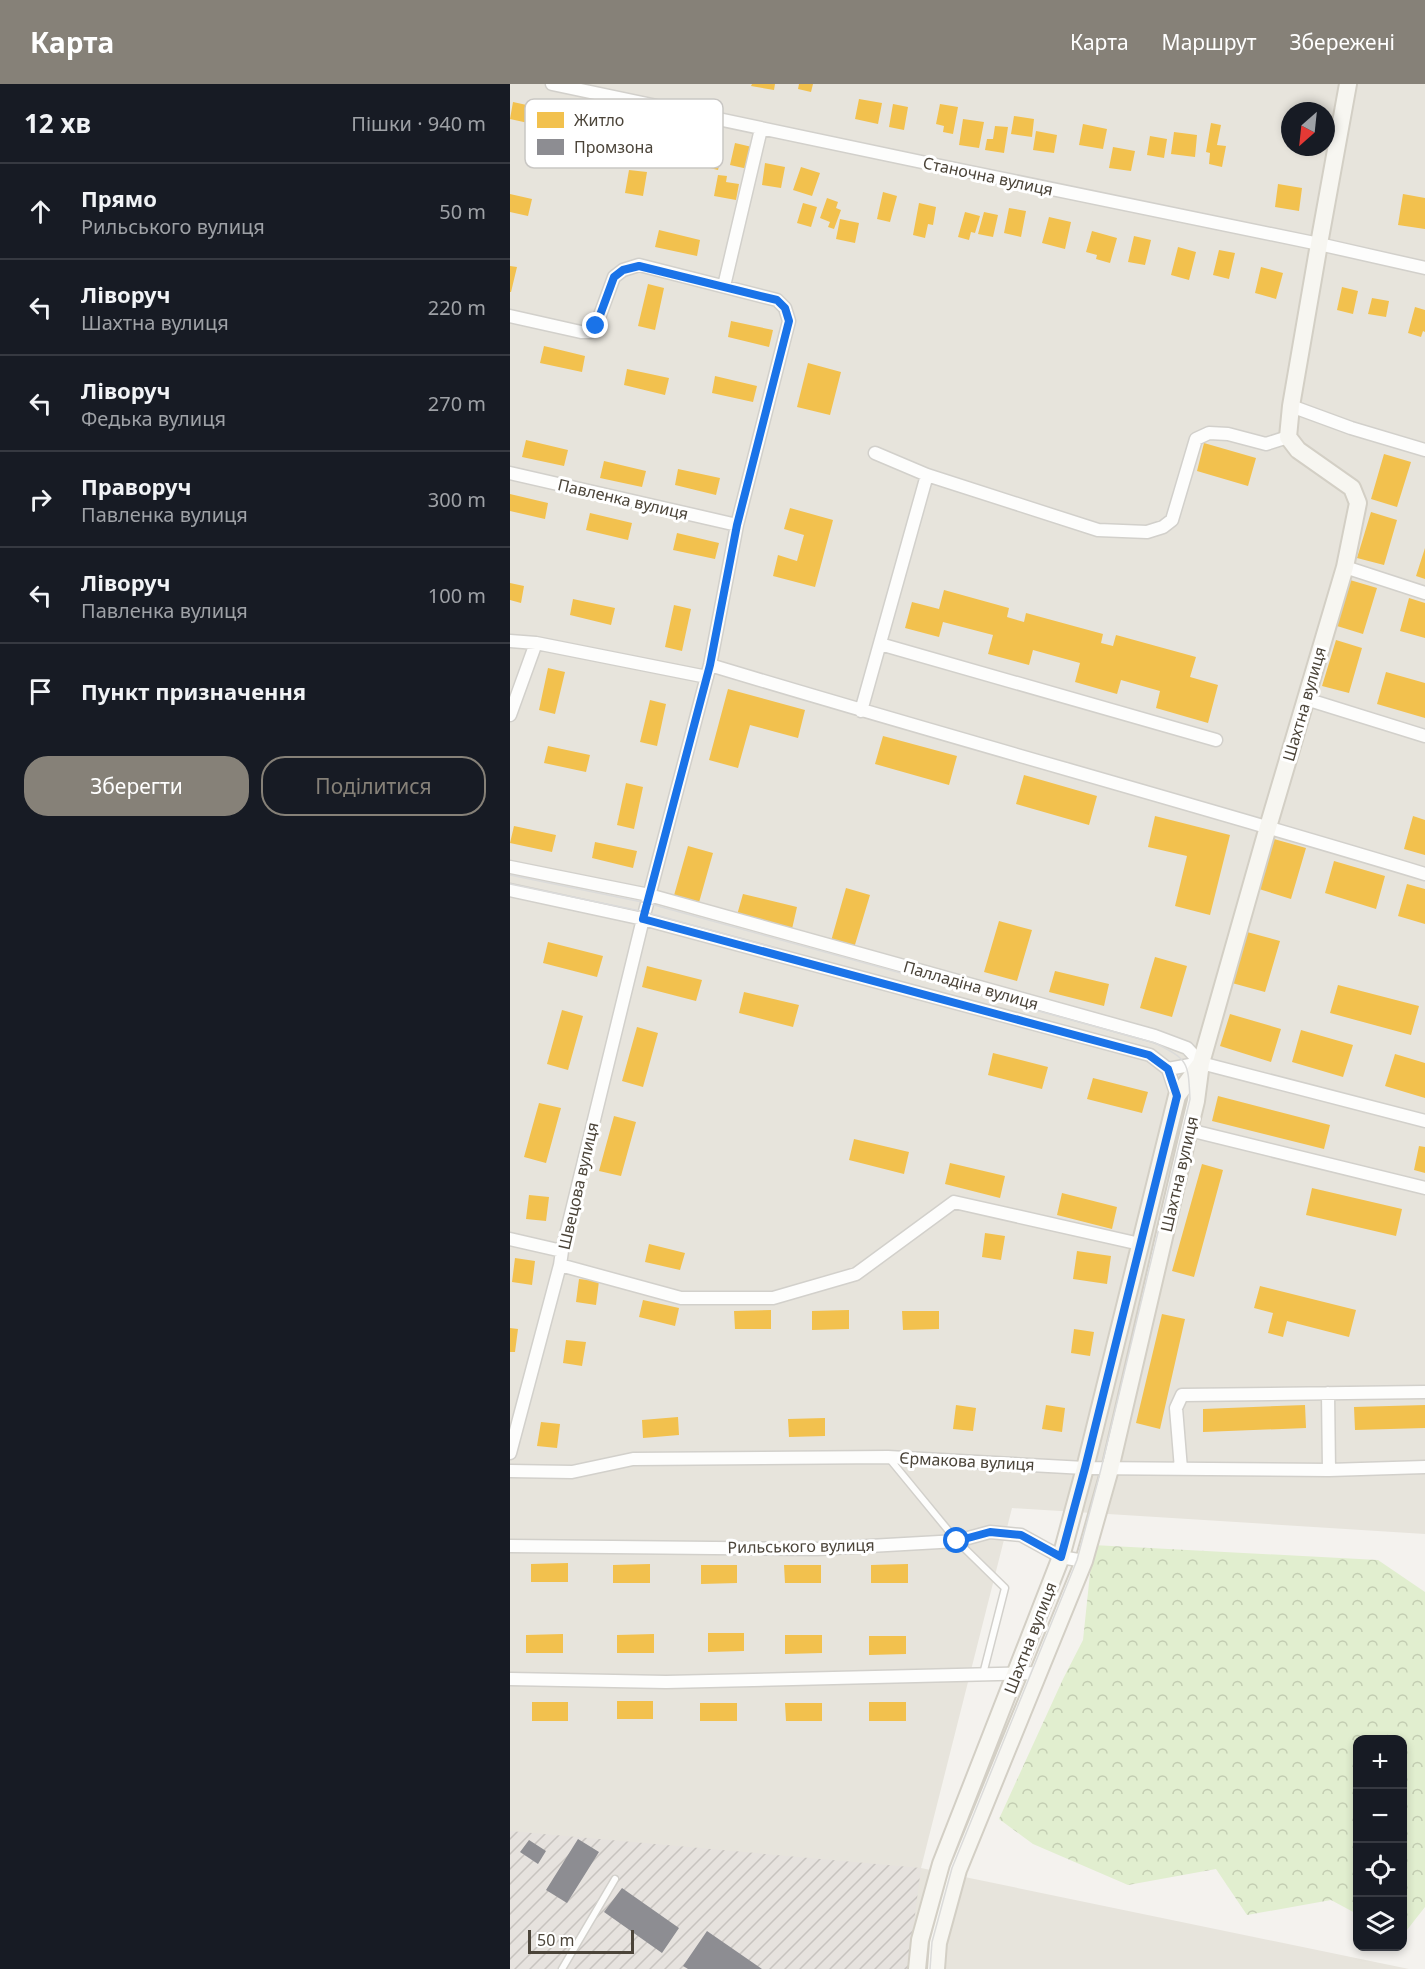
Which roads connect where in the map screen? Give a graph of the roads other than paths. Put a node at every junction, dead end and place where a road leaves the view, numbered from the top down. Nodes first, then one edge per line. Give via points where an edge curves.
1 (552, 84) edge
2 (1348, 84) edge
3 (622, 99) edge
4 (723, 121) edge
5 (761, 129) junction
6 (1319, 244) junction
7 (1425, 268) edge
8 (724, 286) junction
9 (510, 316) edge
10 (1291, 406) junction
11 (1288, 437) junction
12 (1425, 450) edge
13 (875, 453) dead end
14 (510, 473) edge
15 (927, 475) junction
16 (737, 525) junction
17 (1345, 567) junction
18 (1425, 593) edge
19 (510, 642) edge
20 (536, 643) junction
21 (880, 644) junction
22 (708, 671) junction
23 (1306, 699) junction
24 (861, 711) junction
25 (510, 715) edge
26 (1425, 736) edge
27 (1216, 740) dead end
28 (1268, 827) junction
29 (510, 867) edge
30 (1425, 874) edge
31 (510, 890) edge
32 (649, 895) junction
33 (643, 919) junction
34 (1202, 1063) junction
35 (1168, 1069) junction
36 (1177, 1096) junction
37 (1425, 1121) edge
38 (1189, 1130) junction
39 (1425, 1188) edge
40 (510, 1239) edge
41 (1140, 1244) junction
42 (562, 1251) junction
43 (560, 1265) junction
44 (1425, 1392) edge
45 (1328, 1393) junction
46 (510, 1453) edge
47 (888, 1457) junction
48 (1425, 1467) edge
49 (1085, 1468) junction
50 (1110, 1469) junction
51 (1181, 1469) junction
52 (1329, 1470) junction
53 (510, 1471) edge
54 (957, 1541) junction
55 (510, 1546) edge
56 (1061, 1557) junction
57 (1084, 1561) junction
58 (1016, 1673) junction
59 (1039, 1673) junction
60 (983, 1674) junction
61 (510, 1679) edge
62 (615, 1879) dead end
63 (562, 1969) edge
64 (918, 1969) edge
65 (936, 1969) edge

1 - 3 street, Станочна вулиця
2 - 6 main road
4 - 5 street, Станочна вулиця
5 - 6 street, Станочна вулиця
5 - 8 street
6 - 7 street, Станочна вулиця
6 - 10 main road
8 - 9 street via 639,266 614,277 590,333
8 - 16 street via 777,300 789,321
10 - 11 main road
10 - 12 street
11 - 15 street via 1266,444 1228,434 1209,433 1197,439 1172,520 1147,532 1098,530
11 - 17 main road, Шахтна вулиця via 1298,450 1352,488 1358,504
13 - 15 street
14 - 16 street, Павленка вулиця
15 - 21 street
16 - 22 street
17 - 18 street
17 - 23 main road, Шахтна вулиця
19 - 20 street
20 - 22 street
20 - 25 street
21 - 24 street
21 - 27 street
22 - 24 street
22 - 32 street
23 - 26 street
23 - 28 main road, Шахтна вулиця
24 - 28 street
28 - 30 street
28 - 34 main road, Шахтна вулиця
29 - 32 street, Палладіна вулиця
31 - 33 street
32 - 33 street
32 - 34 street, Палладіна вулиця via 1155,1036 1187,1048
33 - 35 street via 1149,1055
33 - 42 street, Швецова вулиця
34 - 35 street
34 - 36 main road, Шахтна вулиця
34 - 37 street, Палладіна вулиця
34 - 38 main road, Шахтна вулиця
35 - 36 street
36 - 41 main road, Шахтна вулиця
38 - 39 street
38 - 50 main road, Шахтна вулиця
40 - 42 street
41 - 43 street via 954,1202 856,1274 773,1298 681,1298
41 - 49 main road, Шахтна вулиця
42 - 43 street, Швецова вулиця
43 - 46 street, Швецова вулиця
44 - 45 street
45 - 51 street via 1182,1395 1176,1408
45 - 52 street
47 - 49 street, Єрмакова вулиця
47 - 53 street, Єрмакова вулиця via 633,1459 572,1472
47 - 54 lane
48 - 52 street, Єрмакова вулиця
49 - 50 street, Єрмакова вулиця
49 - 56 main road, Шахтна вулиця
50 - 51 street, Єрмакова вулиця
50 - 57 main road, Шахтна вулиця
51 - 52 street, Єрмакова вулиця
54 - 55 street, Рильського вулиця via 817,1549
54 - 56 street, Рильського вулиця via 990,1532 1021,1535
54 - 60 lane via 1005,1588
56 - 57 street, Рильського вулиця
56 - 58 main road, Шахтна вулиця
57 - 59 main road, Шахтна вулиця
58 - 59 street
58 - 60 street
58 - 64 main road, Шахтна вулиця via 941,1864 920,1940
59 - 65 main road, Шахтна вулиця via 958,1870
60 - 61 street via 666,1682
62 - 63 lane

